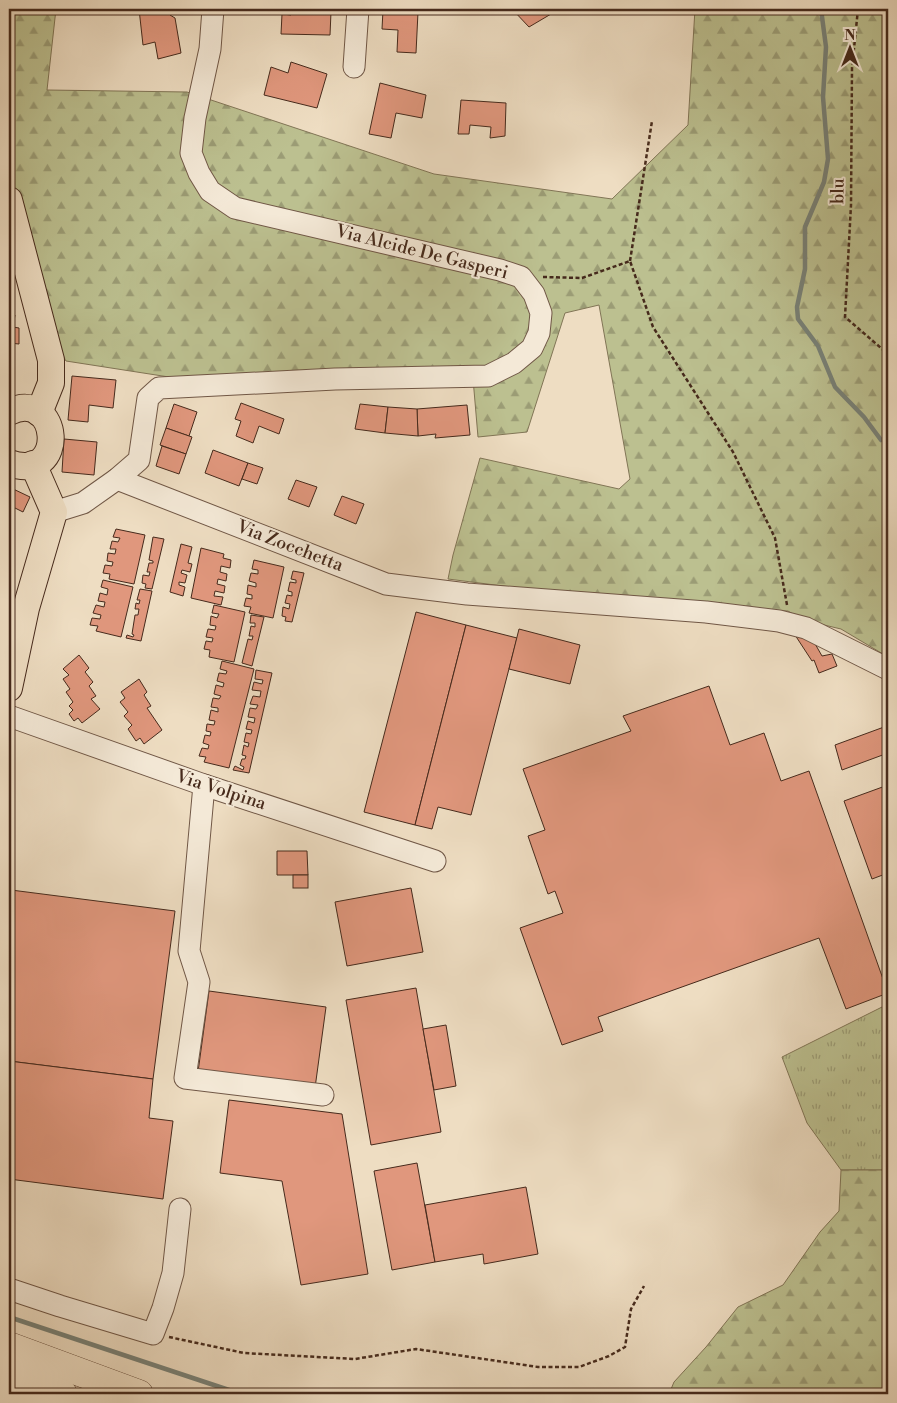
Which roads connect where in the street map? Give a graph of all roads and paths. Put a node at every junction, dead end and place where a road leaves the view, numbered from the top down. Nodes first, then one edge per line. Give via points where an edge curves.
1 (213, 9) edge
2 (358, 9) edge
3 (858, 9) edge
4 (354, 67) dead end
5 (652, 121) dead end
6 (9, 200) edge
7 (630, 261) junction
8 (521, 277) junction
9 (888, 354) edge
10 (9, 412) edge
11 (39, 413) junction
12 (21, 464) edge
13 (118, 479) junction
14 (54, 512) junction
15 (791, 624) junction
16 (888, 669) edge
17 (9, 688) edge
18 (9, 716) edge
19 (204, 785) junction
20 (435, 860) dead end
21 (323, 1095) dead end
22 (180, 1210) dead end
23 (644, 1286) dead end
24 (9, 1289) edge
25 (153, 1334) junction
26 (9, 1346) edge
27 (9, 1373) edge
28 (63, 1394) edge
29 (139, 1394) edge

1 - 8 street, Via Alcide De Gasperi via 210,49 191,153 210,191 235,208
2 - 4 street
3 - 9 path, blu via 852,68 851,205 845,317
5 - 7 path
6 - 11 main road via 51,360 51,383
7 - 8 path via 582,278
7 - 15 path via 654,327 733,452 775,538
8 - 13 street, Via Alcide De Gasperi via 534,294 541,312 539,333 532,348 514,363 488,376 335,379 159,388 148,398 139,460
10 - 11 main road via 22,408
11 - 12 main road via 50,427 51,445 41,460
12 - 14 main road
13 - 14 street, Via Alcide De Gasperi via 83,503
13 - 15 street, Via Zocchetta via 386,584 466,594 706,612
14 - 17 main road via 26,608
15 - 16 street, Via Zocchetta via 806,628
18 - 19 street, Via Volpina
19 - 20 street, Via Volpina
19 - 21 street via 189,951 199,982 185,1078
22 - 25 street via 173,1273
23 - 25 path via 631,1309 624,1347 579,1368 538,1366 416,1349 355,1359 244,1352
24 - 25 street
26 - 29 highway
27 - 28 highway

